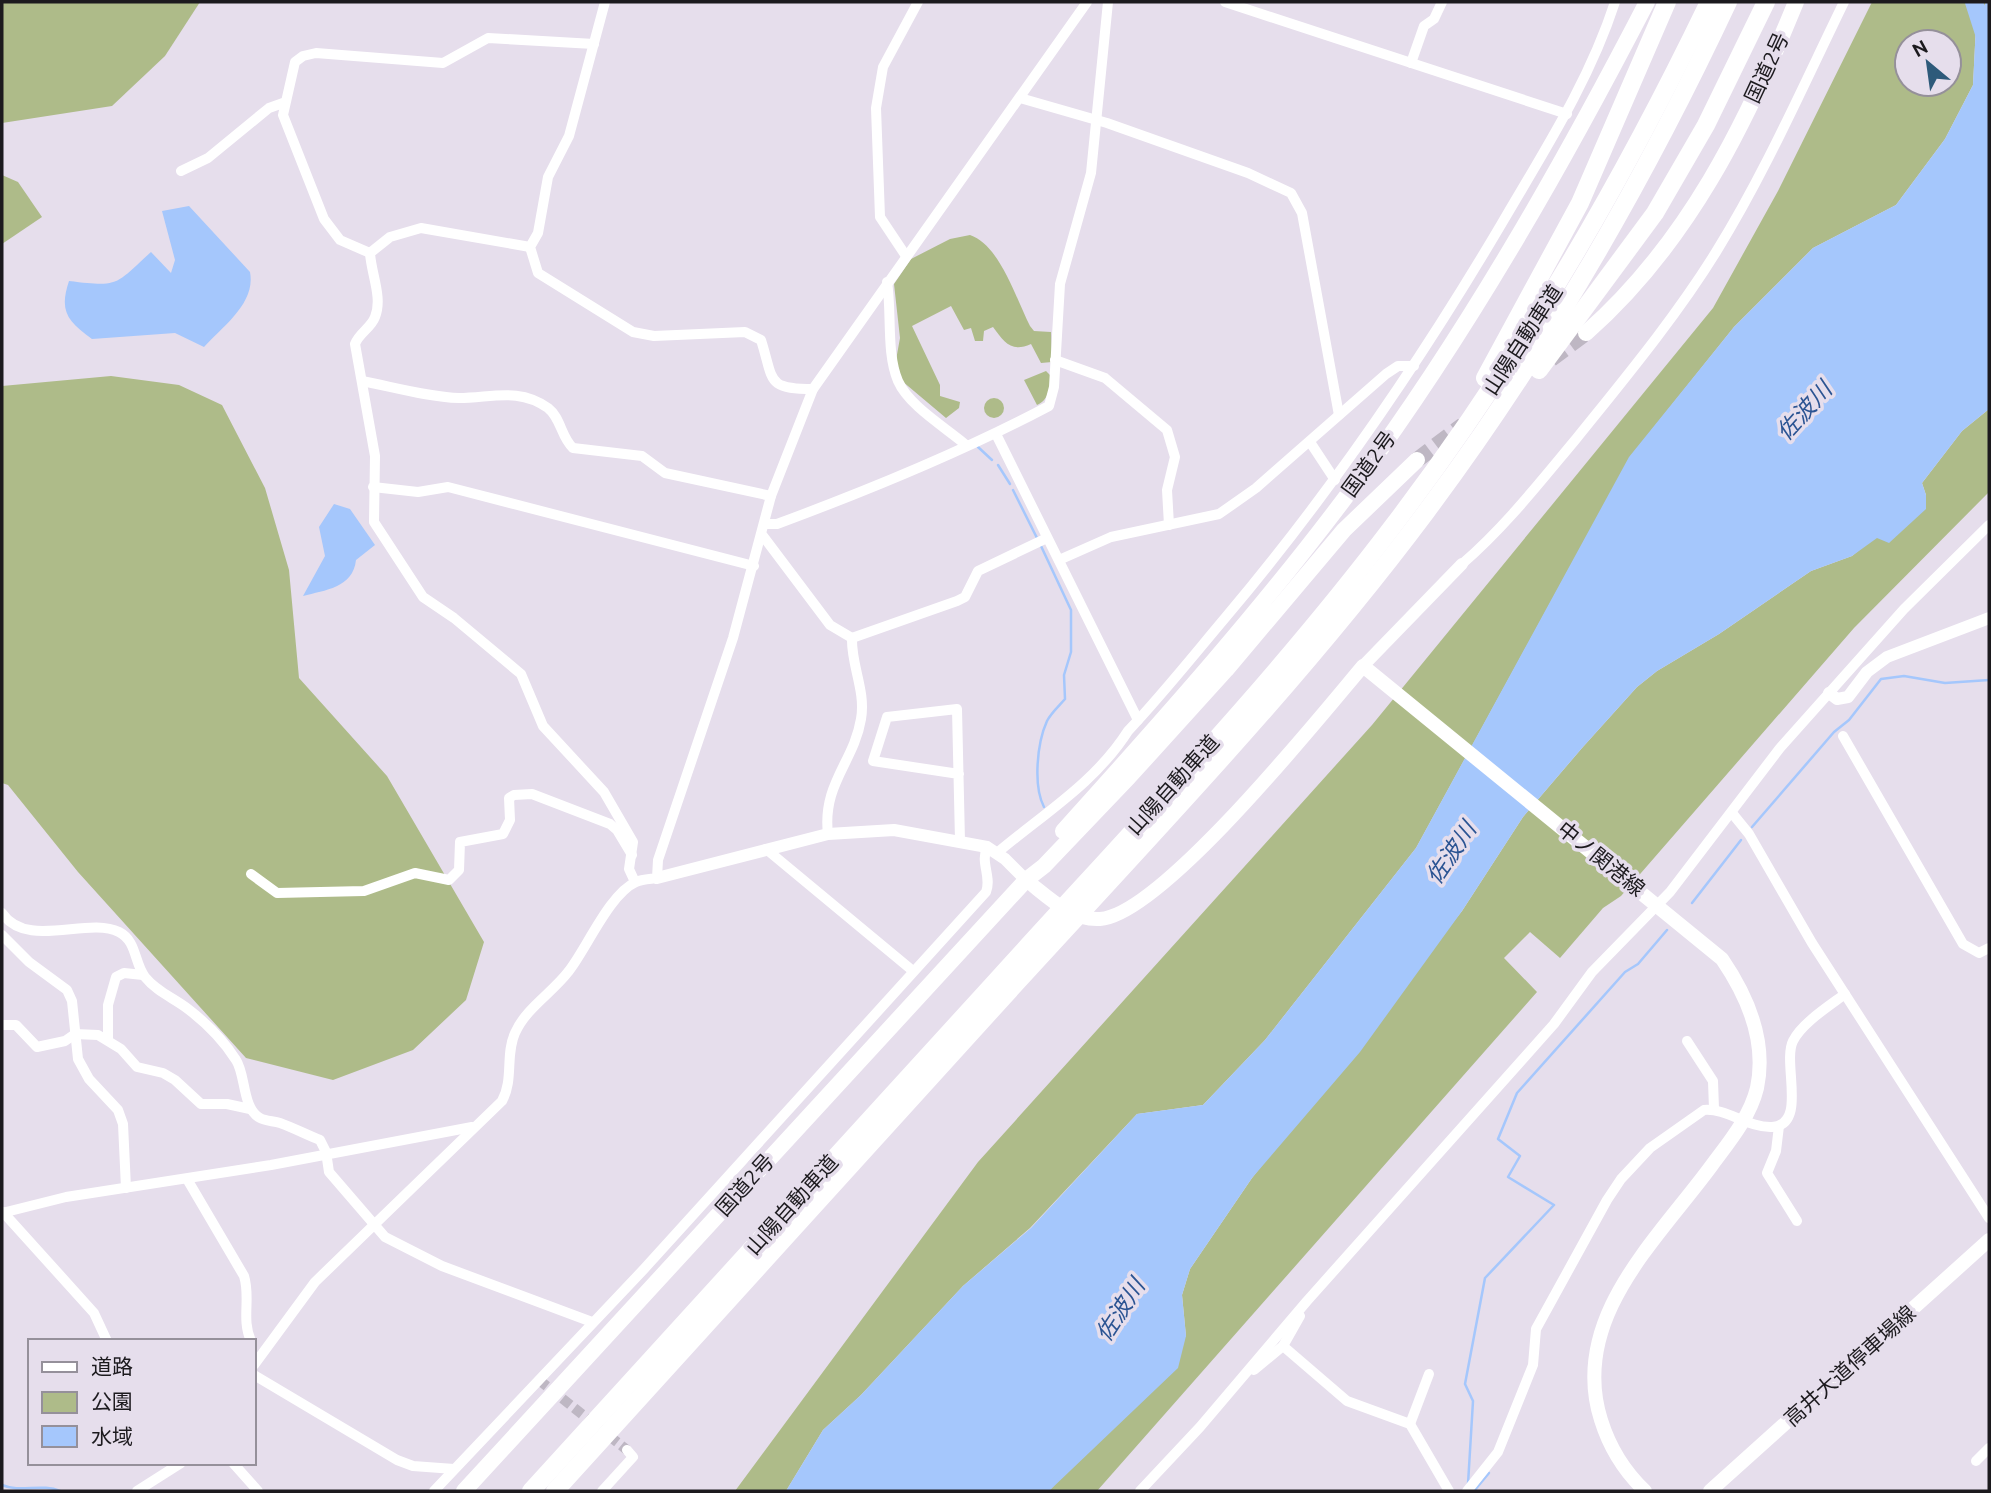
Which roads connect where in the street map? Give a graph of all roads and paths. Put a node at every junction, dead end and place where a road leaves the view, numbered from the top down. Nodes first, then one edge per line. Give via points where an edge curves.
1 (605, 2) edge
2 (918, 2) edge
3 (1087, 2) edge
4 (1108, 2) edge
5 (1225, 2) edge
6 (1442, 2) edge
7 (1615, 2) edge
8 (1647, 2) edge
9 (1667, 2) edge
10 (1709, 2) edge
11 (1728, 2) edge
12 (1766, 2) edge
13 (1796, 2) edge
14 (1844, 2) edge
15 (594, 44) junction
16 (1693, 55) junction
17 (1411, 63) junction
18 (1020, 98) junction
19 (283, 103) junction
20 (1567, 114) junction
21 (1094, 119) junction
22 (181, 171) dead end
23 (530, 247) junction
24 (370, 253) junction
25 (906, 256) junction
26 (887, 282) junction
27 (1586, 333) tunnel mouth
28 (1055, 360) junction
29 (1414, 366) junction
30 (362, 381) junction
31 (813, 388) junction
32 (1339, 415) junction
33 (996, 434) junction
34 (1310, 442) junction
35 (966, 445) junction
36 (1417, 460) tunnel mouth
37 (1463, 461) junction
38 (1335, 480) junction
39 (373, 487) junction
40 (771, 496) junction
41 (766, 524) junction
42 (1169, 525) junction
43 (1989, 525) edge
44 (1391, 530) junction
45 (763, 536) junction
46 (1048, 538) junction
47 (1059, 560) junction
48 (1462, 564) joint
49 (754, 566) junction
50 (1989, 618) edge
51 (852, 638) junction
52 (1363, 666) junction
53 (1829, 693) junction
54 (1139, 719) junction
55 (1843, 736) dead end
56 (959, 774) junction
57 (1732, 813) junction
58 (828, 834) junction
59 (960, 841) junction
60 (766, 849) junction
61 (992, 850) junction
62 (632, 856) junction
63 (251, 874) dead end
64 (657, 878) junction
65 (1026, 880) junction
66 (635, 882) junction
67 (1086, 894) junction
68 (1658, 905) junction
69 (2, 913) edge
70 (1058, 925) junction
71 (2, 935) edge
72 (1989, 948) edge
73 (913, 971) junction
74 (143, 975) junction
75 (1845, 994) junction
76 (2, 1025) edge
77 (75, 1034) junction
78 (108, 1039) junction
79 (1687, 1041) dead end
80 (250, 1109) junction
81 (1714, 1109) junction
82 (1743, 1120) junction
83 (1779, 1126) junction
84 (472, 1127) junction
85 (326, 1152) junction
86 (187, 1179) junction
87 (126, 1188) junction
88 (3, 1212) edge
89 (1989, 1218) edge
90 (1797, 1221) dead end
91 (373, 1224) junction
92 (1989, 1240) edge
93 (1304, 1305) junction
94 (592, 1322) junction
95 (106, 1339) edge
96 (250, 1339) edge
97 (1283, 1346) junction
98 (256, 1356) edge
99 (1245, 1373) junction
100 (1429, 1374) dead end
101 (256, 1376) edge
102 (1410, 1424) junction
103 (1989, 1448) edge
104 (627, 1450) dead end
105 (1976, 1461) dead end
106 (178, 1465) edge
107 (235, 1465) edge
108 (454, 1469) junction
109 (137, 1491) edge
110 (258, 1491) edge
111 (435, 1491) edge
112 (464, 1491) edge
113 (531, 1491) edge
114 (555, 1491) edge
115 (602, 1491) edge
116 (1140, 1491) edge
117 (1449, 1491) edge
118 (1467, 1491) edge
119 (1645, 1491) edge
120 (1710, 1491) edge

1 - 15 street
2 - 25 street via 883,67 876,108 880,217
3 - 18 street
4 - 21 street
5 - 17 street
6 - 17 street via 1434,19 1424,26
7 - 20 street
8 - 65 highway, 国道2号 via 1533,214 1358,481 1243,628 1037,860
9 - 44 highway via 1559,245 1495,362
10 - 16 highway, 山陽自動車道
11 - 16 highway, 山陽自動車道
12 - 37 highway via 1706,125 1655,213 1492,434
13 - 27 highway, 国道2号 via 1754,98 1698,202 1645,275
14 - 48 street via 1738,215 1693,287 1545,477 1491,540
15 - 19 street via 488,38 443,63 316,53 295,62
15 - 23 street via 569,136 548,177 538,233
16 - 37 highway, 山陽自動車道 via 1617,219 1523,375
16 - 44 highway, 山陽自動車道 via 1551,299
17 - 20 street
18 - 21 street
18 - 25 street
19 - 22 street via 269,108 208,158
19 - 24 street via 283,115 324,219 340,240
20 - 29 street
21 - 28 street via 1091,173 1060,284
21 - 32 street via 1291,193 1302,213
23 - 24 street via 421,228 402,231
23 - 31 street via 543,277 634,332 654,336 755,335 761,340 775,382 785,389
24 - 30 street via 377,305 375,317 355,344
25 - 26 street
26 - 31 street
26 - 35 street via 892,356 900,384
28 - 33 street via 1049,406
28 - 42 street via 1105,378 1167,430 1175,457 1167,490
29 - 32 street via 1398,366
29 - 38 street
30 - 39 street via 375,456
30 - 40 street via 458,398 528,397 558,419 573,448 642,456 665,473
31 - 40 street
32 - 34 street
33 - 35 street
33 - 46 street
34 - 38 street
34 - 42 street via 1219,514
35 - 41 street via 843,500
36 - 65 highway, 国道2号 via 1344,530 1129,777
37 - 67 highway, 山陽自動車道 via 1307,659
38 - 54 street via 1261,577
39 - 49 street via 418,492 447,487
39 - 62 street via 374,522 415,588 521,674 543,726 604,792 633,842
40 - 41 street
41 - 45 street
42 - 47 street via 1111,537
43 - 53 street via 1904,609
44 - 67 highway, 山陽自動車道
45 - 49 street
45 - 51 street via 830,625
46 - 47 street
46 - 51 street via 978,571 965,597
47 - 54 street
48 - 52 street
49 - 64 street via 658,860
50 - 53 street via 1887,657 1867,672 1849,697 1842,700
51 - 58 street via 861,719 827,804
52 - 65 main road via 1248,800 1134,905 1115,916 1091,920 1066,911
52 - 68 main road, 中ノ関港線
53 - 57 street via 1772,757
54 - 61 street via 1082,787
55 - 72 street via 1963,943 1979,953
56 - 56 street via 873,761 887,717 957,709
56 - 59 street
57 - 68 street
57 - 75 street
58 - 59 street via 894,830
58 - 60 street
59 - 61 street
60 - 64 street
60 - 73 street
61 - 65 street
61 - 73 street via 982,858 986,892
62 - 63 street via 610,824 532,794 521,794 509,798 508,828 503,834 460,842 459,870 449,880 415,873 364,891 277,893
62 - 66 street via 629,869
64 - 66 street
65 - 112 highway, 国道2号
66 - 84 street via 594,928 569,971 520,1023 510,1046 507,1091
67 - 70 highway, 山陽自動車道
68 - 82 main road, 中ノ関港線 via 1722,959 1749,1006 1760,1064 1757,1088
68 - 93 street via 1612,946 1554,1024
69 - 74 street via 22,927 118,931 128,938
70 - 113 highway, 山陽自動車道
70 - 114 highway, 山陽自動車道
71 - 77 street via 67,990
73 - 94 street
74 - 78 street via 116,977 111,988
74 - 80 street via 188,1009 231,1052 239,1064
75 - 83 street via 1793,1041 1789,1064 1792,1110
75 - 89 street
76 - 77 street via 16,1025 37,1047
77 - 78 street
77 - 87 street via 78,1059 89,1079 118,1110 123,1124
78 - 80 street via 137,1067 169,1077 201,1104
79 - 81 street via 1713,1081
80 - 85 street via 259,1118 320,1140
81 - 82 street
81 - 118 street via 1692,1115 1650,1148 1607,1200 1536,1329 1533,1364 1498,1452
82 - 83 street via 1769,1128
82 - 119 main road, 中ノ関港線 via 1632,1271 1600,1330 1594,1360 1597,1408 1617,1458
83 - 90 street via 1767,1173
84 - 85 street
84 - 91 street
85 - 86 street
85 - 91 street via 329,1172
86 - 87 street
86 - 96 street via 244,1276 244,1326
87 - 88 street
88 - 95 street via 94,1312
91 - 94 street via 411,1253
91 - 98 street via 315,1282
92 - 120 main road, 高井大道停車場線
93 - 97 street
93 - 99 street
94 - 108 street
97 - 99 street
97 - 102 street via 1347,1401
99 - 116 street
100 - 102 street
101 - 108 street via 397,1460
102 - 117 street
103 - 105 street
104 - 115 street via 633,1457
106 - 109 street
107 - 110 street
108 - 111 street

